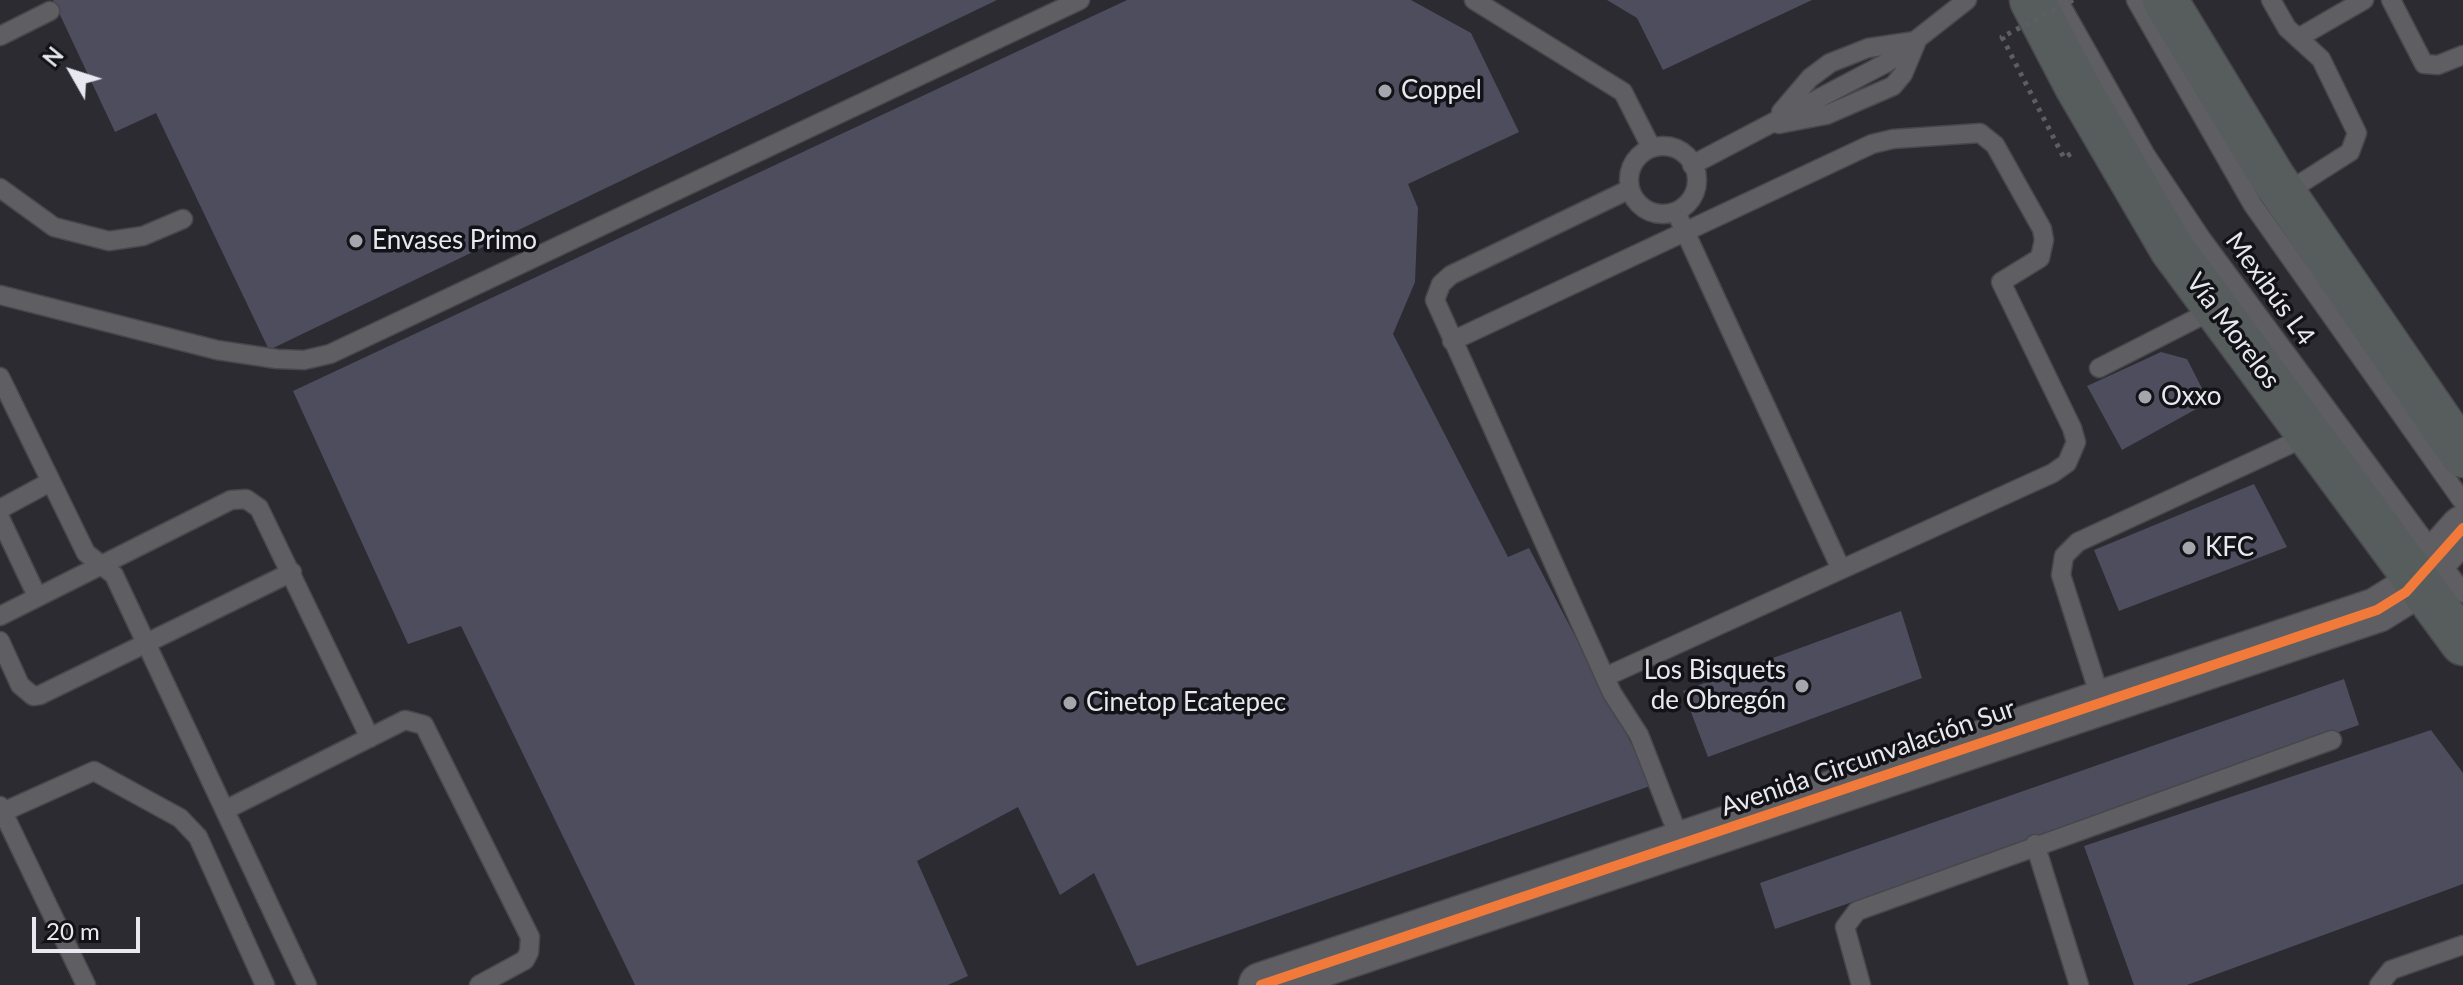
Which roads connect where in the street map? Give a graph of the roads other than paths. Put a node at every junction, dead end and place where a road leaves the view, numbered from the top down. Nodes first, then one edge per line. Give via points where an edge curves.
1 (1080, 0) edge
2 (1474, 0) edge
3 (1967, 0) edge
4 (2032, 0) edge
5 (2058, 0) edge
6 (2136, 0) edge
7 (2165, 0) edge
8 (2271, 0) edge
9 (2364, 0) edge
10 (2391, 0) edge
11 (50, 11) dead end
12 (0, 36) edge
13 (2298, 38) junction
14 (2463, 55) edge
15 (1651, 147) junction
16 (1692, 165) junction
17 (0, 188) edge
18 (1630, 189) junction
19 (2284, 194) junction
20 (1676, 212) junction
21 (183, 219) dead end
22 (1686, 231) junction
23 (1, 296) edge
24 (2215, 309) junction
25 (1452, 341) junction
26 (2099, 368) dead end
27 (0, 377) edge
28 (2310, 435) junction
29 (2463, 455) edge
30 (50, 482) junction
31 (2463, 502) edge
32 (0, 509) edge
33 (0, 518) edge
34 (2440, 554) edge
35 (101, 564) junction
36 (1841, 569) junction
37 (292, 572) junction
38 (2463, 593) edge
39 (37, 596) junction
40 (0, 616) edge
41 (0, 641) edge
42 (2463, 643) edge
43 (148, 645) junction
44 (1605, 677) junction
45 (2101, 700) junction
46 (370, 738) junction
47 (2332, 740) dead end
48 (1, 809) edge
49 (225, 810) junction
50 (2035, 844) junction
51 (1682, 845) junction
52 (2463, 945) edge
53 (86, 985) edge
54 (265, 985) edge
55 (307, 985) edge
56 (479, 985) edge
57 (1261, 985) edge
58 (1861, 985) edge
59 (2079, 985) edge
60 (2379, 985) edge

1 - 23 lane via 330,354 304,360 217,350
2 - 15 lane via 1623,92
3 - 16 lane via 1888,62
4 - 24 main road, Vía Morelos via 2126,172
5 - 34 lane, Mexibús L4 via 2138,142 2201,238
6 - 31 lane, Mexibús L4 via 2253,205
7 - 19 main road
8 - 13 lane
9 - 13 lane
10 - 14 lane via 2424,64 2438,65
11 - 12 lane
13 - 19 lane via 2331,75 2357,140 2331,168
15 - 16 lane via 1681,150
15 - 18 lane via 1632,164
16 - 20 lane via 1696,187 1691,200
17 - 21 lane via 54,227 109,241 143,236
18 - 20 lane via 1644,209
18 - 25 lane via 1451,275 1435,300
19 - 29 main road
20 - 22 lane
22 - 25 lane
22 - 36 lane
22 - 36 lane via 1882,141 1971,131 1995,145 2042,229 2040,258 2001,282 2072,428 2074,453 2053,473
24 - 26 lane
24 - 28 main road, Vía Morelos
25 - 44 lane
27 - 30 lane
28 - 34 main road, Vía Morelos
28 - 45 lane via 2078,542 2064,556 2061,575
30 - 32 lane
30 - 35 lane via 86,553
33 - 39 lane
34 - 38 lane, Mexibús L4
34 - 42 main road, Vía Morelos
34 - 45 street, Avenida Circunvalación Sur via 2377,610
35 - 37 lane via 239,498 259,508
35 - 39 lane
35 - 43 lane via 114,575
36 - 44 lane
37 - 43 lane
37 - 46 lane
39 - 40 lane
41 - 43 lane via 20,685 33,696
43 - 49 lane
44 - 51 lane via 1639,735
45 - 51 street, Avenida Circunvalación Sur
46 - 49 lane
46 - 56 lane via 405,720 429,731 530,937 525,960
47 - 50 lane
48 - 53 lane
48 - 54 lane via 94,771 180,818 198,837
49 - 55 lane
50 - 58 lane via 1852,915 1845,933
50 - 59 lane
51 - 57 street, Avenida Circunvalación Sur
52 - 60 lane via 2391,970

